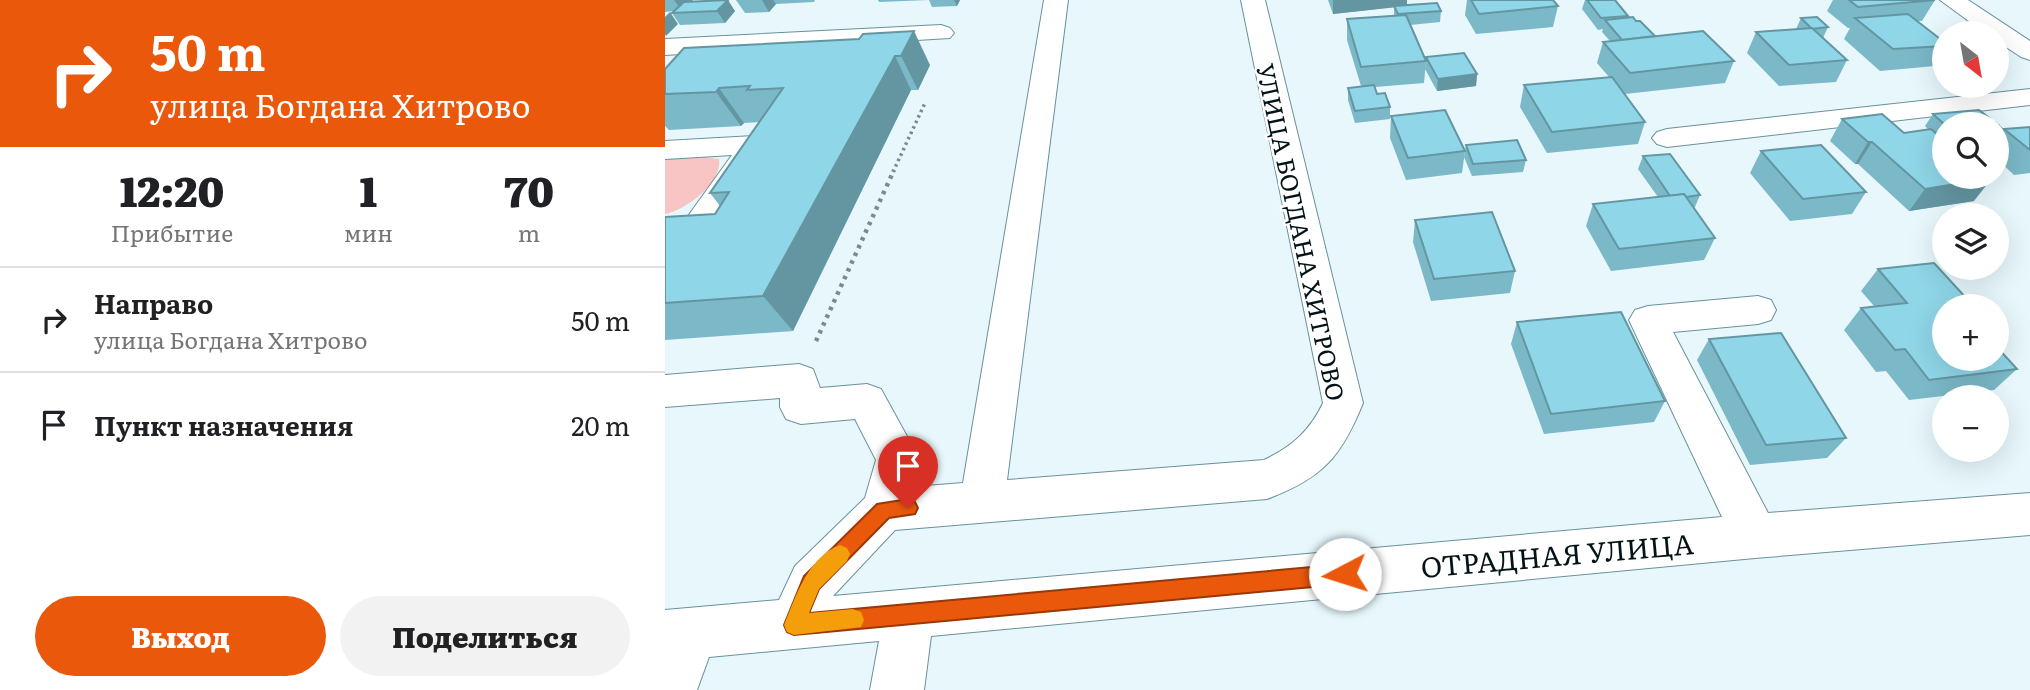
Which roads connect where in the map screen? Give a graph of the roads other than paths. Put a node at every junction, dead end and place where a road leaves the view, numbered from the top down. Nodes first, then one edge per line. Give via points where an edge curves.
1 (1056, 0) edge
2 (1253, 0) edge
3 (1952, 0) edge
4 (941, 33) dead end
5 (2030, 52) edge
6 (676, 54) edge
7 (2030, 97) edge
8 (1667, 138) dead end
9 (665, 150) edge
10 (665, 229) edge
11 (1758, 310) dead end
12 (665, 391) edge
13 (982, 502) junction
14 (884, 510) junction
15 (2030, 514) edge
16 (1755, 536) junction
17 (909, 614) junction
18 (794, 625) junction
19 (679, 635) edge
20 (670, 690) edge
21 (897, 690) edge

1 - 13 street
2 - 13 street, УЛИЦА БОГДАНА ХИТРОВО via 1343,403 1329,435 1299,465 1267,479
3 - 5 street
4 - 6 street
7 - 8 street
9 - 10 street via 754,145 698,227
11 - 16 street via 1648,320
12 - 14 street via 799,380 801,407 867,401 898,460
13 - 14 street, УЛИЦА БОГДАНА ХИТРОВО
14 - 18 street via 811,583
15 - 16 street, ОТРАДНАЯ УЛИЦА
16 - 17 street, ОТРАДНАЯ УЛИЦА
17 - 18 street, ОТРАДНАЯ УЛИЦА
17 - 21 street
18 - 19 street, ОТРАДНАЯ УЛИЦА
19 - 20 street

